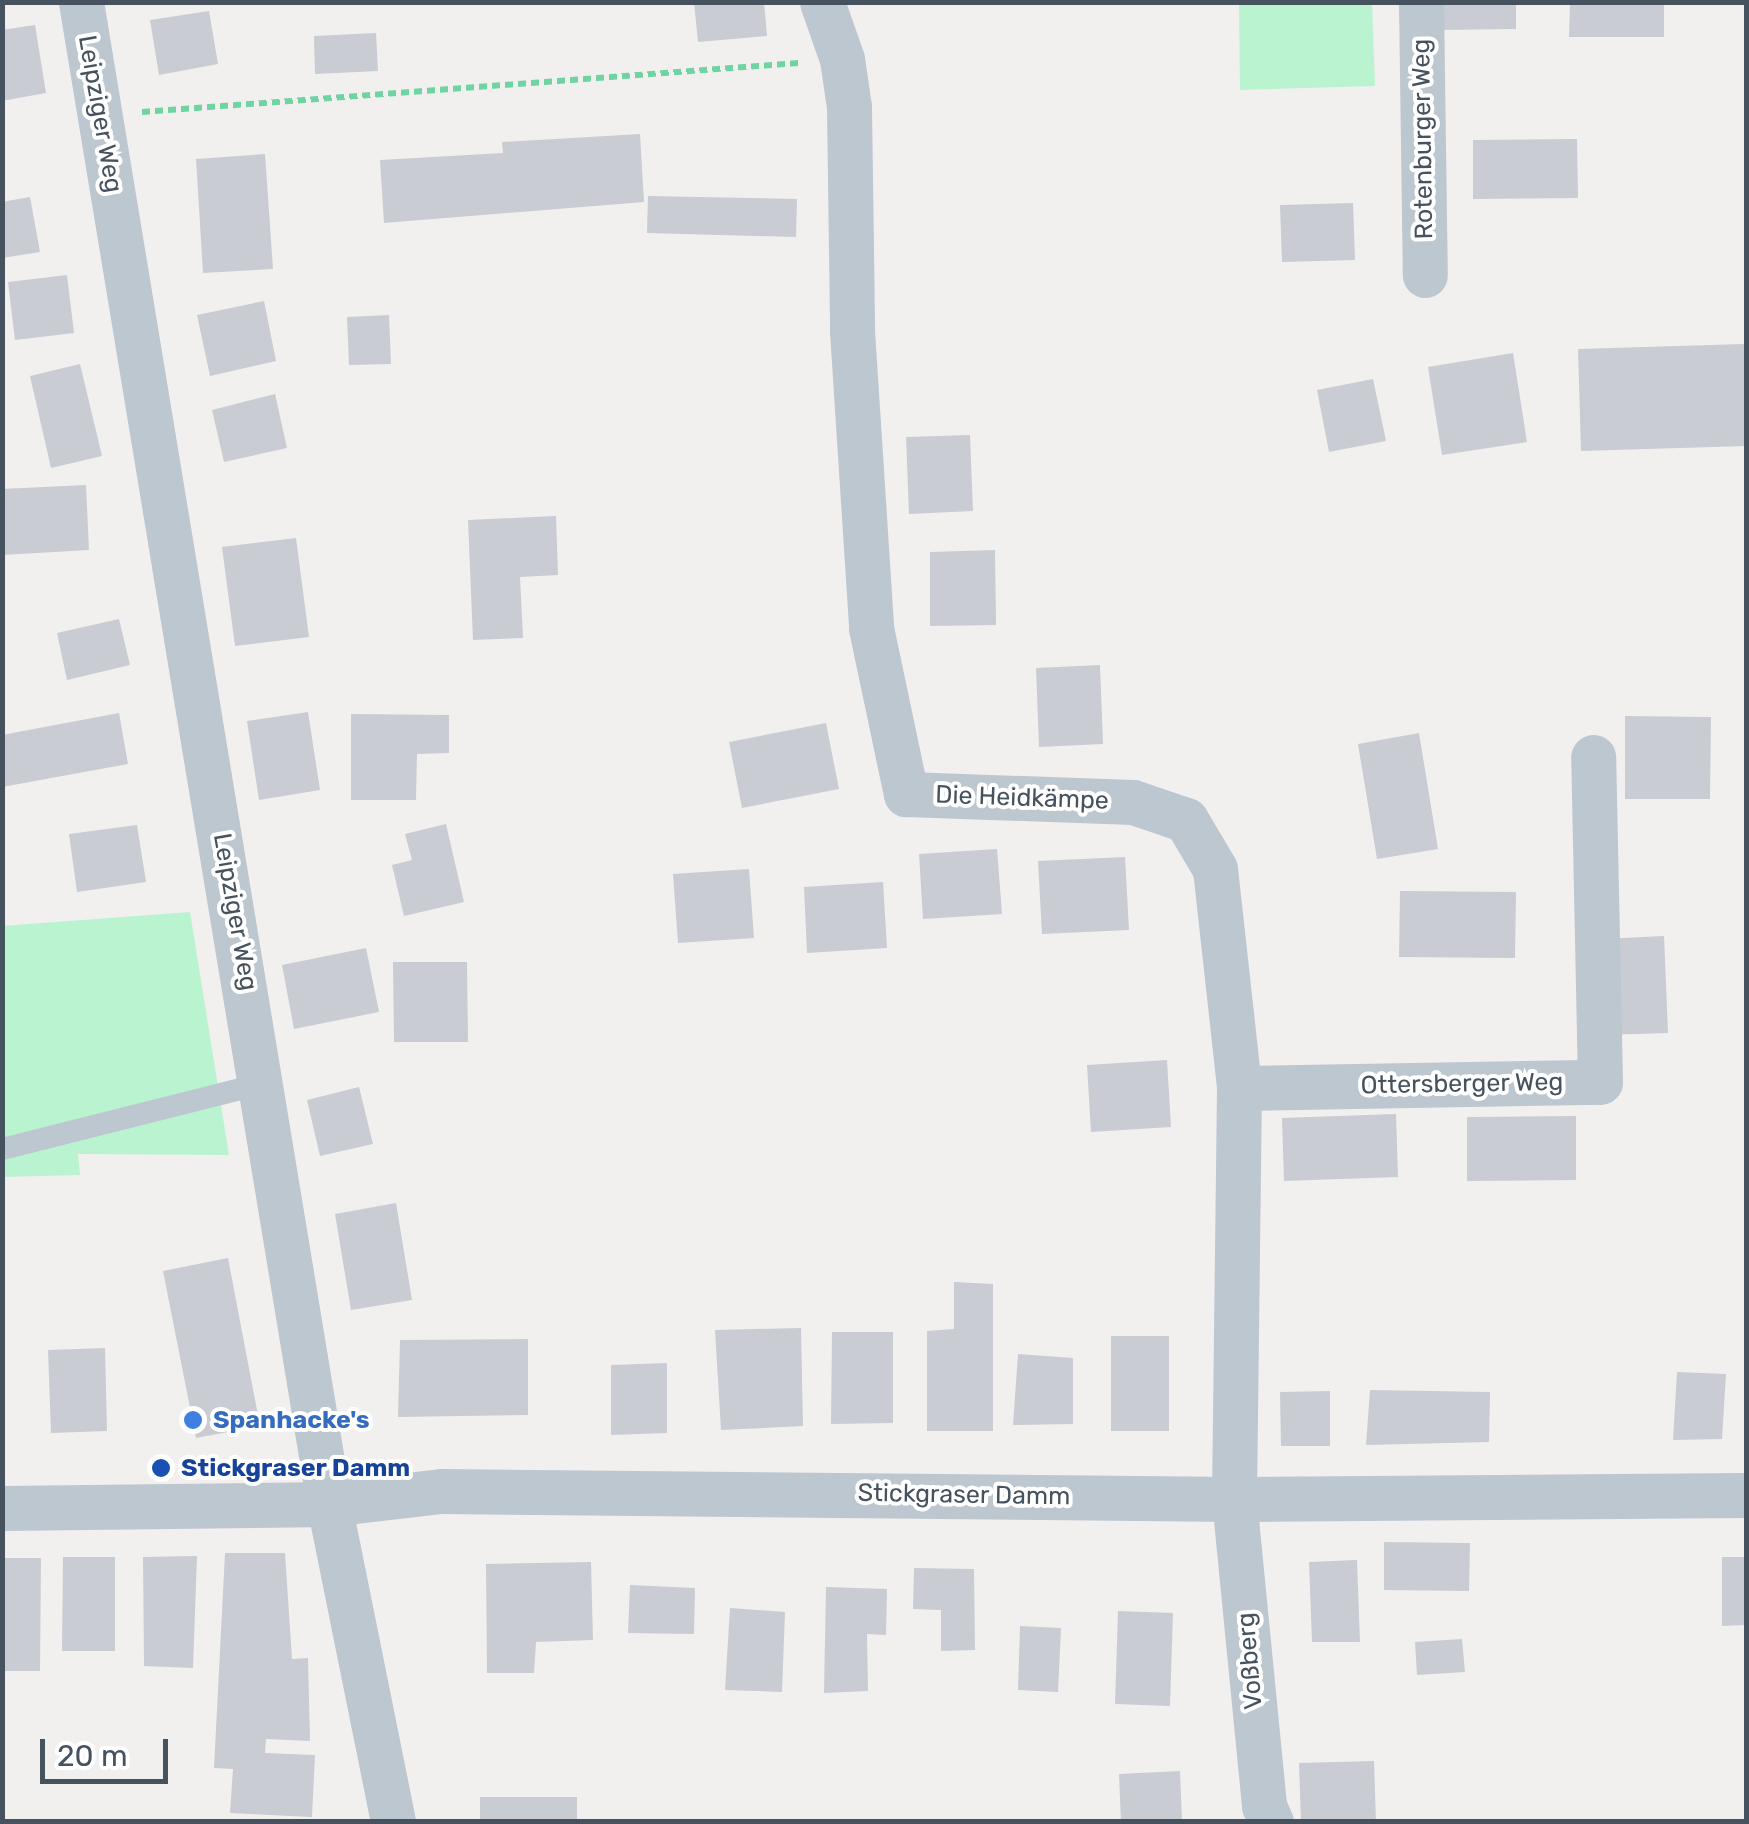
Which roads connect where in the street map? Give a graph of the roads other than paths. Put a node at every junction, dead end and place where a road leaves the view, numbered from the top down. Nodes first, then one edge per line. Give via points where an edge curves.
1 (81, 2) edge
2 (822, 2) edge
3 (1421, 2) edge
4 (1426, 274) dead end
5 (1592, 757) dead end
6 (264, 1083) junction
7 (1239, 1088) junction
8 (2, 1149) edge
9 (1746, 1495) edge
10 (1234, 1499) junction
11 (329, 1504) junction
12 (2, 1508) edge
13 (393, 1822) edge
14 (1270, 1822) edge

1 - 6 street, Leipziger Weg
2 - 7 street, Die Heidkämpe via 842,60 871,628 906,794 1133,802 1186,820 1216,869
3 - 4 street, Rotenburger Weg
5 - 7 street, Ottersberger Weg via 1600,1082
6 - 8 lane
6 - 11 street, Leipziger Weg
7 - 10 street, Die Heidkämpe
9 - 10 street, Stickgraser Damm
10 - 11 street, Stickgraser Damm via 476,1490
10 - 14 street, Voßberg
11 - 12 street, Stickgraser Damm
11 - 13 street, Leipziger Weg

